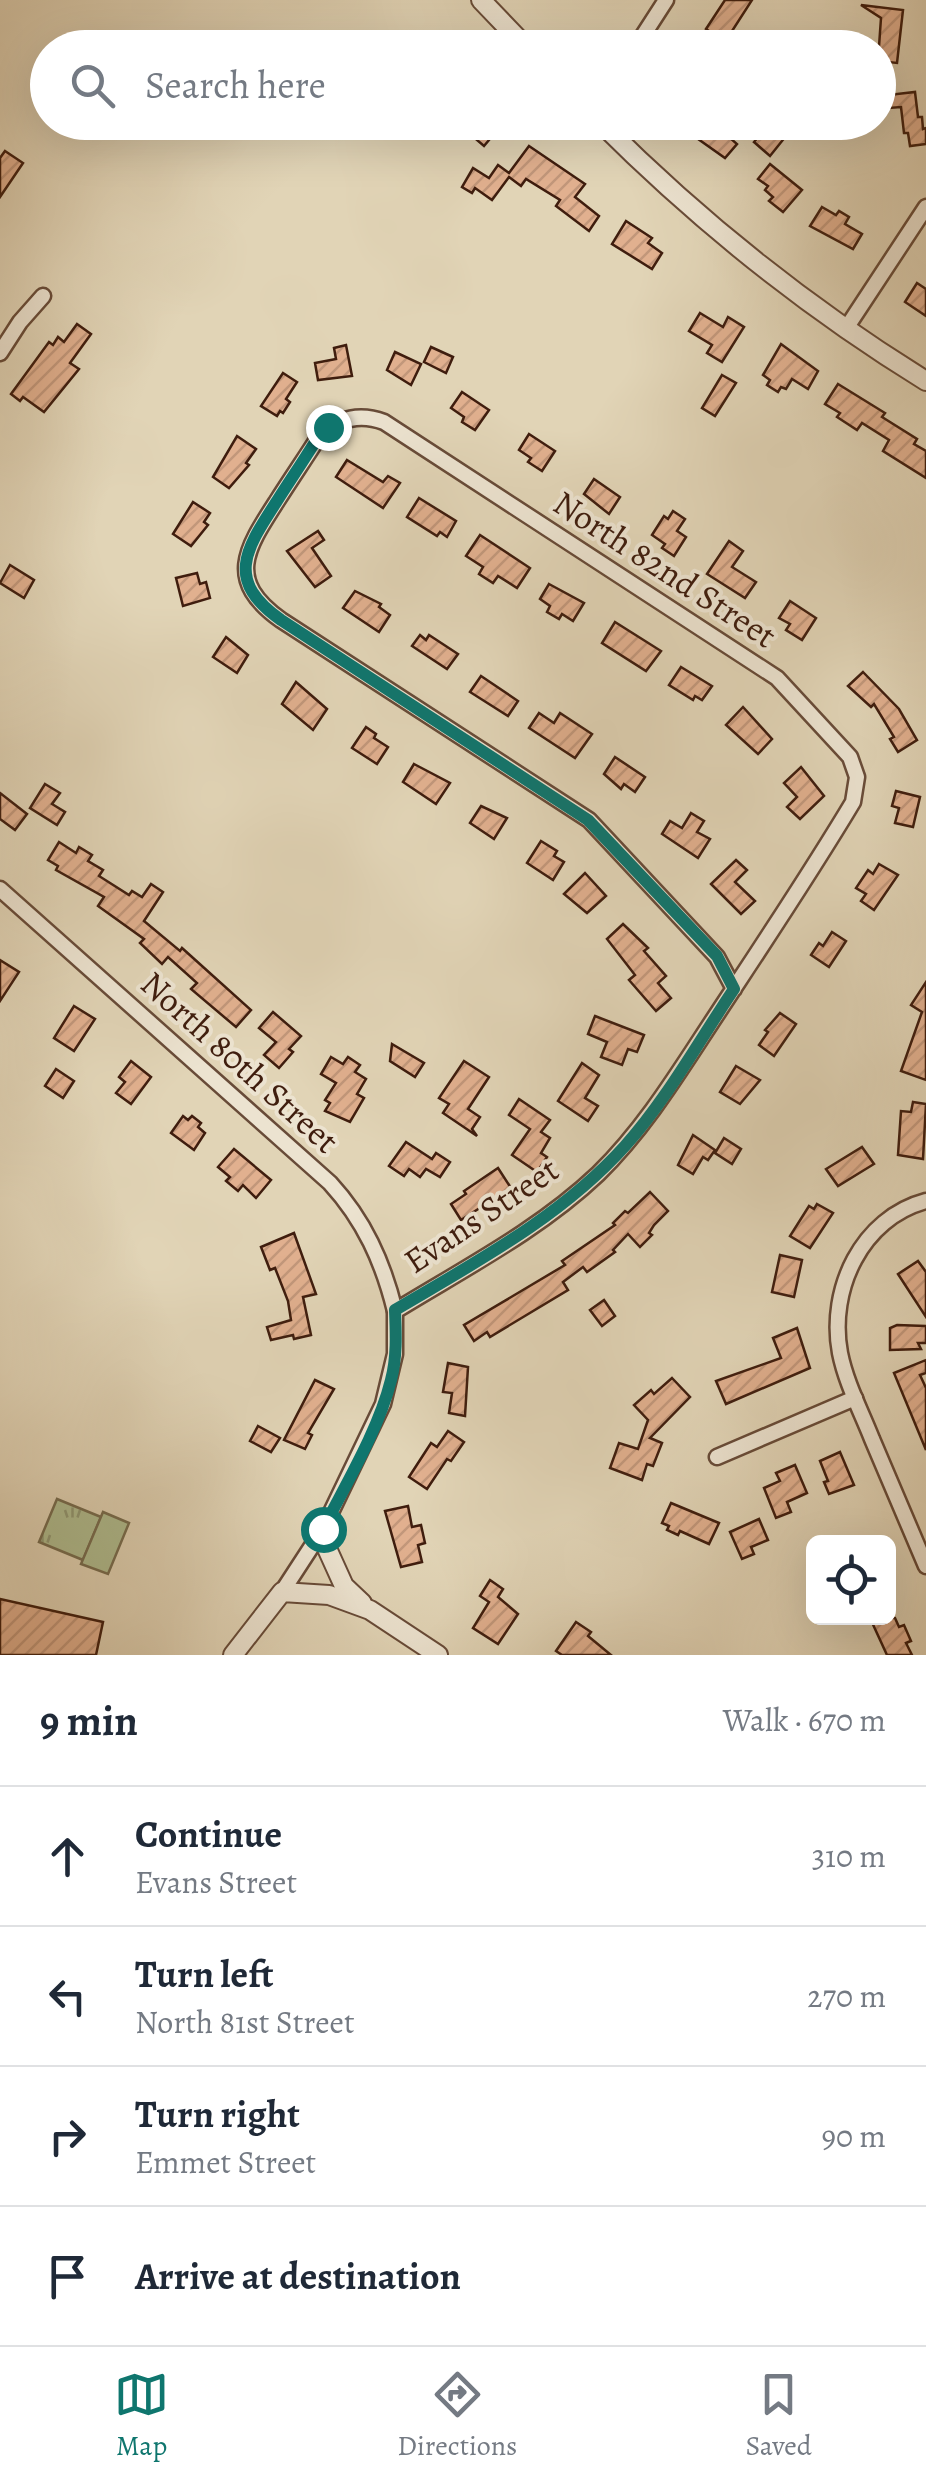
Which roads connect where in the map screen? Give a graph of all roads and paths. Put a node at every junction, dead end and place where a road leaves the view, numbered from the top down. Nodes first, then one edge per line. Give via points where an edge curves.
1 (481, 0) edge
2 (666, 0) edge
3 (510, 30) edge
4 (647, 30) edge
5 (620, 140) edge
6 (926, 207) edge
7 (43, 296) dead end
8 (847, 328) junction
9 (0, 354) edge
10 (926, 380) edge
11 (853, 802) joint
12 (0, 889) edge
13 (734, 989) junction
14 (926, 1201) edge
15 (395, 1310) junction
16 (855, 1398) junction
17 (718, 1457) dead end
18 (320, 1533) junction
19 (926, 1566) edge
20 (282, 1592) junction
21 (370, 1610) junction
22 (233, 1655) edge
23 (438, 1655) edge

1 - 3 street
2 - 4 street
5 - 8 street via 700,213
6 - 8 street
7 - 9 street
8 - 10 street
11 - 13 street, Evans Street
11 - 13 street, North 82nd Street via 850,757 777,678 391,427 365,417 328,427 255,535 245,561 255,599 588,820 717,956
12 - 15 street, North 80th Street via 330,1183 374,1245
13 - 15 street, Evans Street via 652,1112 596,1175 527,1231
14 - 16 street via 883,1222 844,1283 840,1350
15 - 18 street, Evans Street via 391,1381
16 - 17 street
16 - 19 street
18 - 20 street, Evans Street
18 - 21 street via 344,1586
20 - 21 street via 329,1595
20 - 22 street, Evans Street
21 - 23 street

